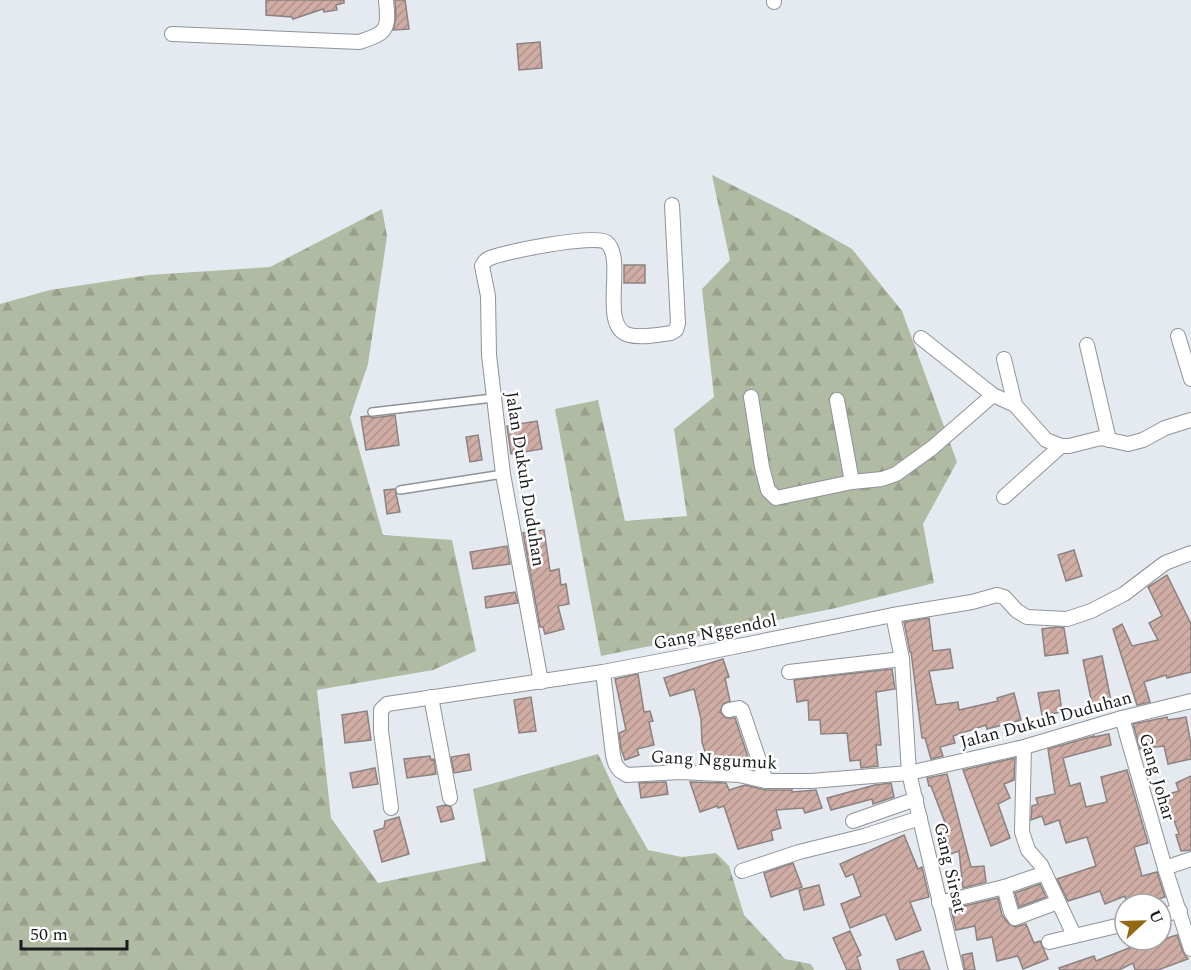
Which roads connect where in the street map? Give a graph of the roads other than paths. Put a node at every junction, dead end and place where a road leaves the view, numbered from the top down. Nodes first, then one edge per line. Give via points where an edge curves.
1 (386, 0) edge
2 (172, 34) dead end
3 (672, 205) dead end
4 (1178, 336) dead end
5 (921, 338) dead end
6 (1087, 345) dead end
7 (1004, 358) dead end
8 (1191, 379) edge
9 (993, 395) junction
10 (751, 397) dead end
11 (493, 398) junction
12 (837, 400) dead end
13 (1015, 405) junction
14 (372, 412) dead end
15 (1191, 420) edge
16 (1109, 440) junction
17 (1061, 446) junction
18 (503, 474) junction
19 (852, 482) junction
20 (400, 490) dead end
21 (1004, 497) dead end
22 (1191, 553) edge
23 (892, 615) junction
24 (902, 659) junction
25 (603, 672) junction
26 (789, 672) dead end
27 (541, 682) junction
28 (431, 697) junction
29 (1191, 700) edge
30 (729, 710) dead end
31 (1122, 718) junction
32 (1024, 747) junction
33 (909, 773) junction
34 (766, 781) junction
35 (450, 798) dead end
36 (916, 799) junction
37 (391, 808) dead end
38 (920, 818) junction
39 (853, 821) dead end
40 (1191, 859) edge
41 (1165, 868) junction
42 (742, 871) dead end
43 (1045, 873) junction
44 (1004, 887) junction
45 (1058, 902) junction
46 (939, 903) junction
47 (1180, 911) junction
48 (1173, 912) edge
49 (1113, 927) edge
50 (1074, 935) junction
51 (1049, 942) dead end
52 (1191, 949) edge
53 (956, 970) edge

1 - 2 street via 385,30 359,42
3 - 11 street, Jalan Dukuh Duduhan via 678,323 674,332 630,335 621,330 615,317 612,252 607,242 554,244 484,262
4 - 8 street
5 - 9 street
6 - 16 street
7 - 13 street
9 - 13 street
9 - 19 street via 896,474
10 - 19 street via 766,483 776,498
11 - 14 lane
11 - 18 street, Jalan Dukuh Duduhan
12 - 19 street
13 - 17 street via 1046,440
15 - 16 street via 1128,444
16 - 17 street
17 - 21 street
18 - 20 lane
18 - 27 street, Jalan Dukuh Duduhan
22 - 23 street, Gang Nggendol via 1165,563 1124,594 1082,616 1027,616 997,595
23 - 24 street
23 - 25 street, Gang Nggendol
24 - 26 street
24 - 33 street
25 - 27 street, Gang Nggendol
25 - 34 street, Gang Nggumuk via 613,755 620,771 627,775 739,775
27 - 28 street, Gang Nggendol
28 - 35 street
28 - 37 street, Gang Nggendol via 387,704 381,710
29 - 31 street, Jalan Dukuh Duduhan
30 - 34 street via 742,710
31 - 32 street, Jalan Dukuh Duduhan
31 - 41 street, Gang Johar
32 - 33 street, Jalan Dukuh Duduhan
32 - 43 street via 1022,832 1028,850
33 - 34 street, Gang Nggumuk
33 - 36 street, Gang Sirsat
36 - 38 street, Gang Sirsat
36 - 39 street
38 - 42 street
38 - 46 street, Gang Sirsat
40 - 41 street
41 - 47 street, Gang Johar
43 - 44 street
43 - 45 street
44 - 45 street via 1015,918
44 - 46 street
45 - 50 street
46 - 53 street, Gang Sirsat
47 - 48 street
47 - 52 street, Gang Johar
49 - 50 street
50 - 51 street

